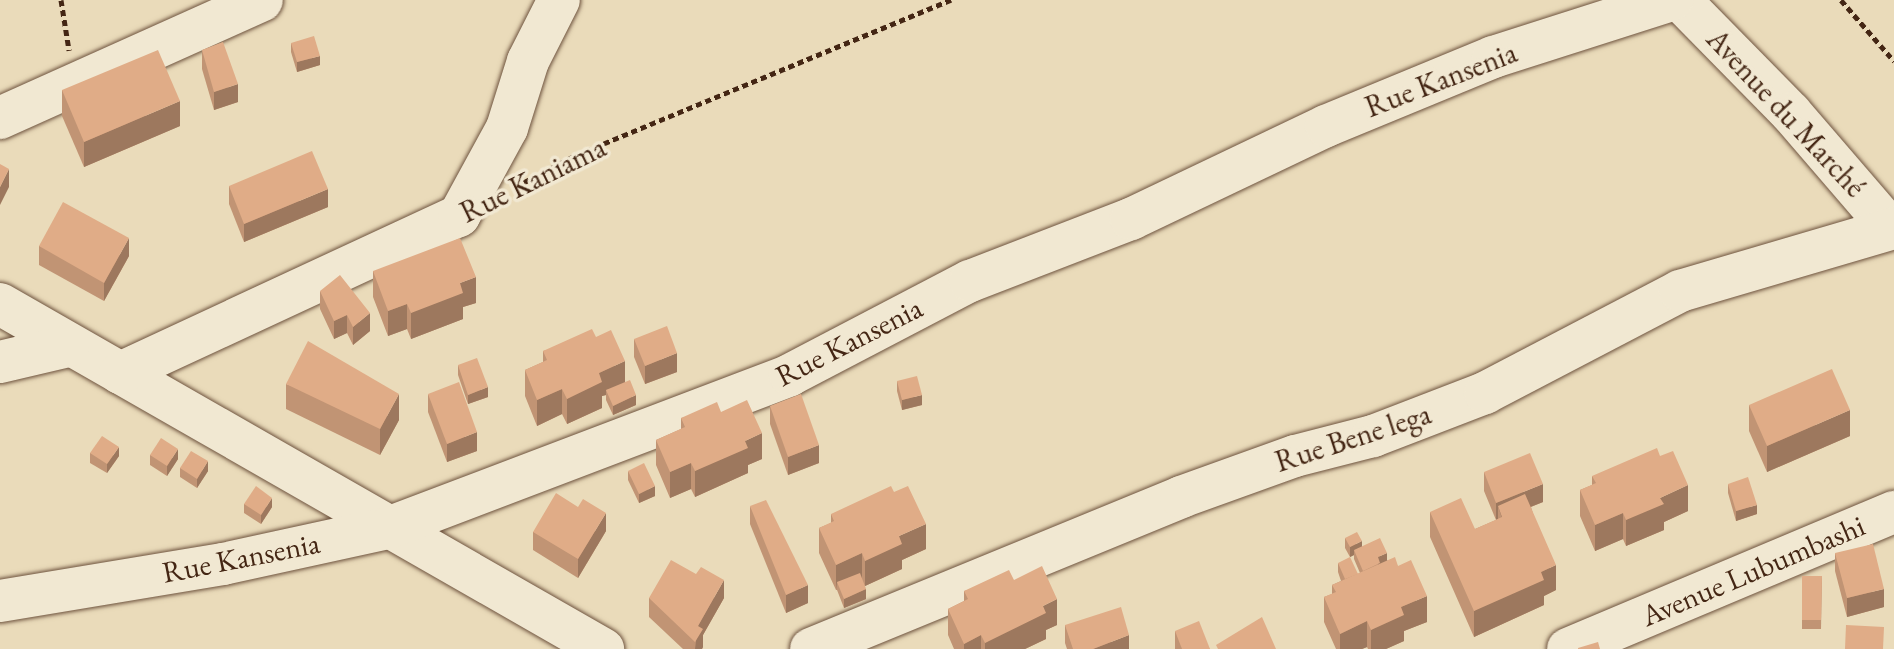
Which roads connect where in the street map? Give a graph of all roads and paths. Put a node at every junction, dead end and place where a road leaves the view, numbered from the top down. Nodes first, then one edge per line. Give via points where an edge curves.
1 (61, 0) edge
2 (262, 0) edge
3 (559, 0) edge
4 (951, 0) edge
5 (1672, 0) edge
6 (1680, 0) edge
7 (1841, 0) edge
8 (1894, 61) edge
9 (74, 84) junction
10 (0, 118) edge
11 (511, 189) dead end
12 (1892, 228) edge
13 (0, 304) edge
14 (68, 346) junction
15 (0, 362) edge
16 (120, 373) junction
17 (1894, 512) edge
18 (388, 528) junction
19 (0, 601) edge
20 (603, 649) edge
21 (811, 649) edge
22 (1568, 649) edge

1 - 9 path
2 - 9 street
3 - 16 street, Rue Kaniama via 528,61 507,128 459,216
4 - 11 path, Rue Kaniama via 576,155
5 - 18 street, Rue Kansenia via 1465,68 1326,126 1131,219 970,281 790,375
6 - 12 street, Avenue du Marché via 1791,113
7 - 8 path
9 - 10 street
12 - 21 street, Rue Bene lega via 1680,291 1485,393 1373,436 1295,456 1181,497
13 - 14 street
14 - 15 street
14 - 16 street
16 - 18 street
17 - 22 street, Avenue Lubumbashi
18 - 19 street, Rue Kansenia via 223,564
18 - 20 street

